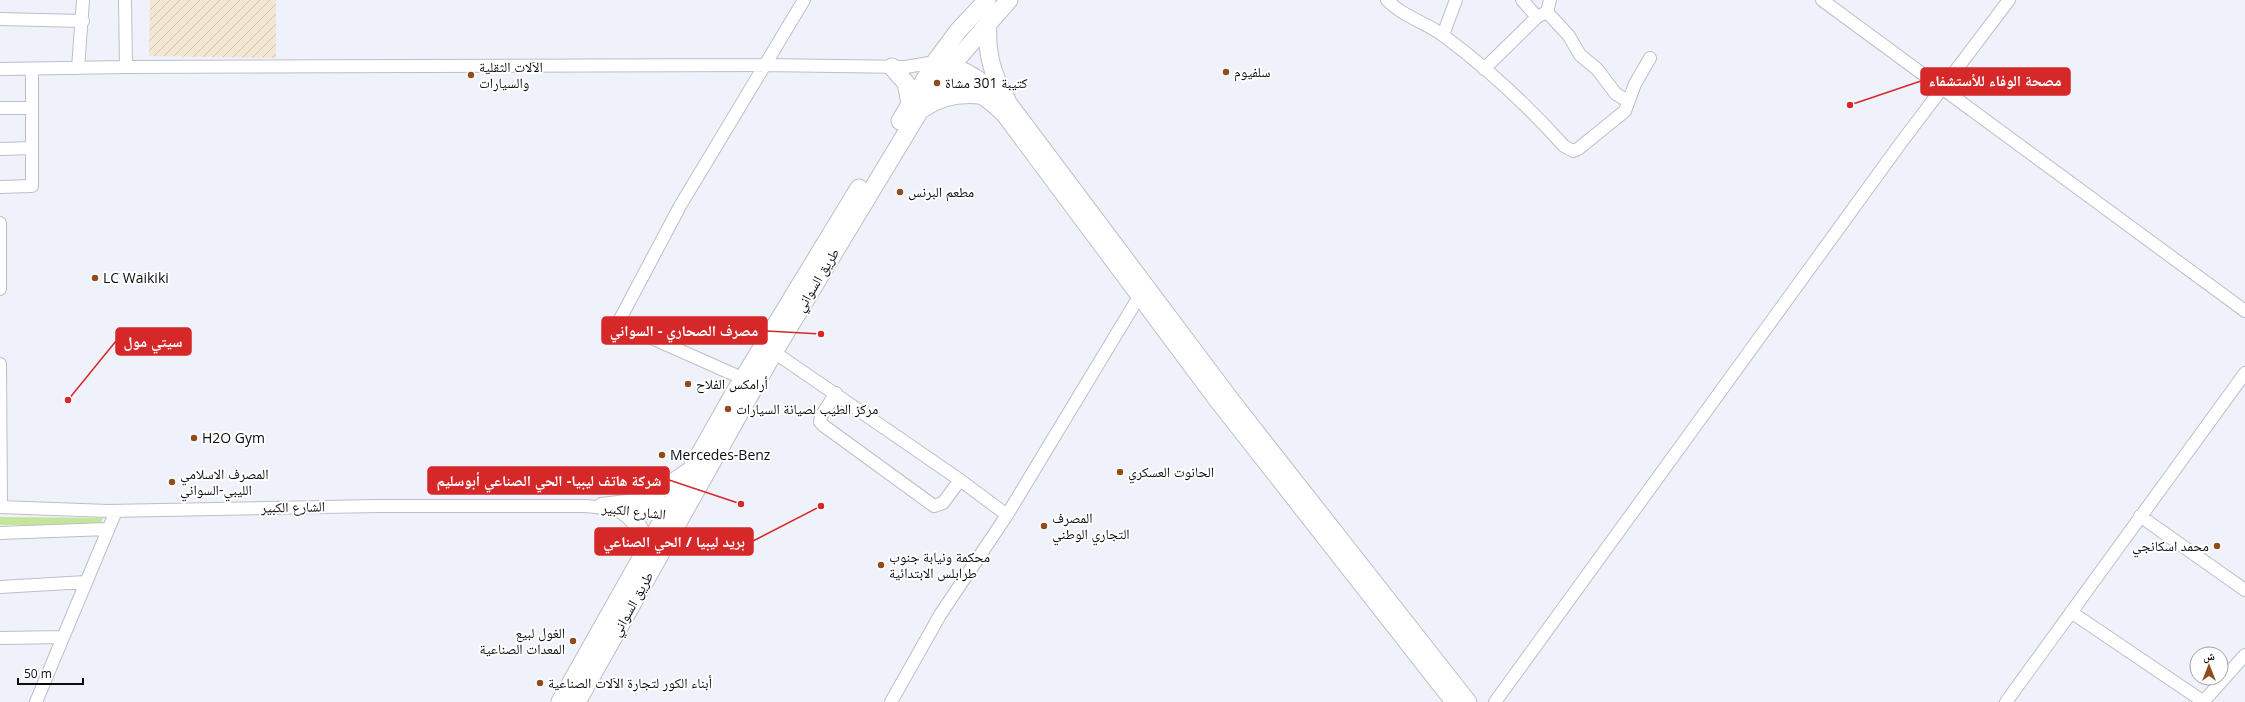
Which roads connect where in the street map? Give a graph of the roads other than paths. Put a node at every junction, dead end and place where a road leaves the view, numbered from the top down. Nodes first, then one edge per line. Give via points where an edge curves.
1 (83, 0) edge
2 (125, 0) edge
3 (804, 0) edge
4 (987, 0) edge
5 (1009, 0) edge
6 (1387, 0) edge
7 (1456, 0) edge
8 (1522, 0) edge
9 (1550, 0) edge
10 (1822, 0) edge
11 (2008, 0) edge
12 (1542, 15) junction
13 (0, 19) edge
14 (82, 21) junction
15 (988, 23) junction
16 (1443, 35) junction
17 (1650, 58) dead end
18 (764, 65) junction
19 (126, 67) junction
20 (899, 67) junction
21 (78, 68) junction
22 (0, 69) edge
23 (32, 69) junction
24 (939, 69) junction
25 (1484, 69) junction
26 (1944, 88) junction
27 (980, 95) junction
28 (1007, 100) junction
29 (1628, 101) junction
30 (0, 108) edge
31 (32, 108) junction
32 (914, 108) junction
33 (32, 148) junction
34 (0, 149) edge
35 (0, 187) edge
36 (0, 223) edge
37 (0, 289) edge
38 (1143, 291) junction
39 (2245, 312) edge
40 (774, 352) junction
41 (0, 364) edge
42 (2245, 373) edge
43 (744, 379) junction
44 (836, 393) junction
45 (0, 418) edge
46 (0, 452) edge
47 (693, 468) junction
48 (960, 480) junction
49 (635, 500) junction
50 (586, 506) junction
51 (0, 507) edge
52 (116, 510) junction
53 (622, 510) junction
54 (676, 510) junction
55 (1007, 515) junction
56 (2140, 516) junction
57 (107, 529) junction
58 (0, 533) edge
59 (644, 556) junction
60 (86, 582) junction
61 (0, 587) edge
62 (2245, 590) edge
63 (2071, 612) junction
64 (62, 637) junction
65 (0, 638) edge
66 (2245, 655) edge
67 (36, 702) edge
68 (560, 702) edge
69 (577, 702) edge
70 (891, 702) edge
71 (1453, 702) edge
72 (1469, 702) edge
73 (1495, 702) edge
74 (2006, 702) edge
75 (2203, 702) edge

1 - 14 street
2 - 19 street
3 - 18 street
4 - 24 highway, طريق السواني via 958,31
5 - 15 highway, طريق السواني
6 - 16 street via 1397,9
7 - 16 street
8 - 12 street
9 - 12 street
10 - 26 street
11 - 26 street
12 - 25 street
12 - 29 street via 1569,36 1580,55 1597,69 1616,94
13 - 14 street
14 - 21 street
15 - 24 highway, طريق السواني
15 - 28 highway via 992,71
16 - 25 street
17 - 29 street
18 - 19 street
18 - 20 street
18 - 43 street via 680,206 618,323
19 - 21 street
20 - 24 street
20 - 32 highway
21 - 23 street
22 - 23 street
23 - 31 street
24 - 27 main road
24 - 28 main road via 982,80
24 - 32 highway, طريق السواني
25 - 29 street via 1540,119 1564,146 1573,151 1621,115
26 - 39 street
26 - 73 street via 1891,157
27 - 32 highway via 948,97
27 - 38 main road via 1004,115
28 - 38 main road
30 - 31 street
31 - 33 street
32 - 40 highway, طريق السواني
32 - 43 highway, طريق السواني
33 - 34 street
33 - 35 street via 31,187
36 - 37 street
38 - 55 street
38 - 71 main road via 1214,397
38 - 72 main road
40 - 44 street
40 - 54 highway, طريق السواني
41 - 45 street
42 - 56 street
43 - 47 highway, طريق السواني
44 - 48 street
44 - 48 street via 821,416 820,422 934,506 943,503
45 - 46 street
46 - 51 street
47 - 49 highway via 666,487
47 - 54 highway, طريق السواني
48 - 55 street
49 - 50 street, الشارع الكبير
49 - 54 street, الشارع الكبير
50 - 52 street, الشارع الكبير
50 - 53 street, الشارع الكبير
51 - 52 street, الشارع الكبير
52 - 57 street
53 - 54 street, الشارع الكبير
53 - 59 highway via 638,525 643,535
54 - 59 highway, طريق السواني
54 - 69 highway, طريق السواني
55 - 70 street via 940,615
56 - 62 street
56 - 63 street
57 - 58 street
57 - 60 street
59 - 68 highway, طريق السواني
60 - 61 street
60 - 64 street
63 - 74 street
63 - 75 street
64 - 65 street
64 - 67 street
66 - 75 street

